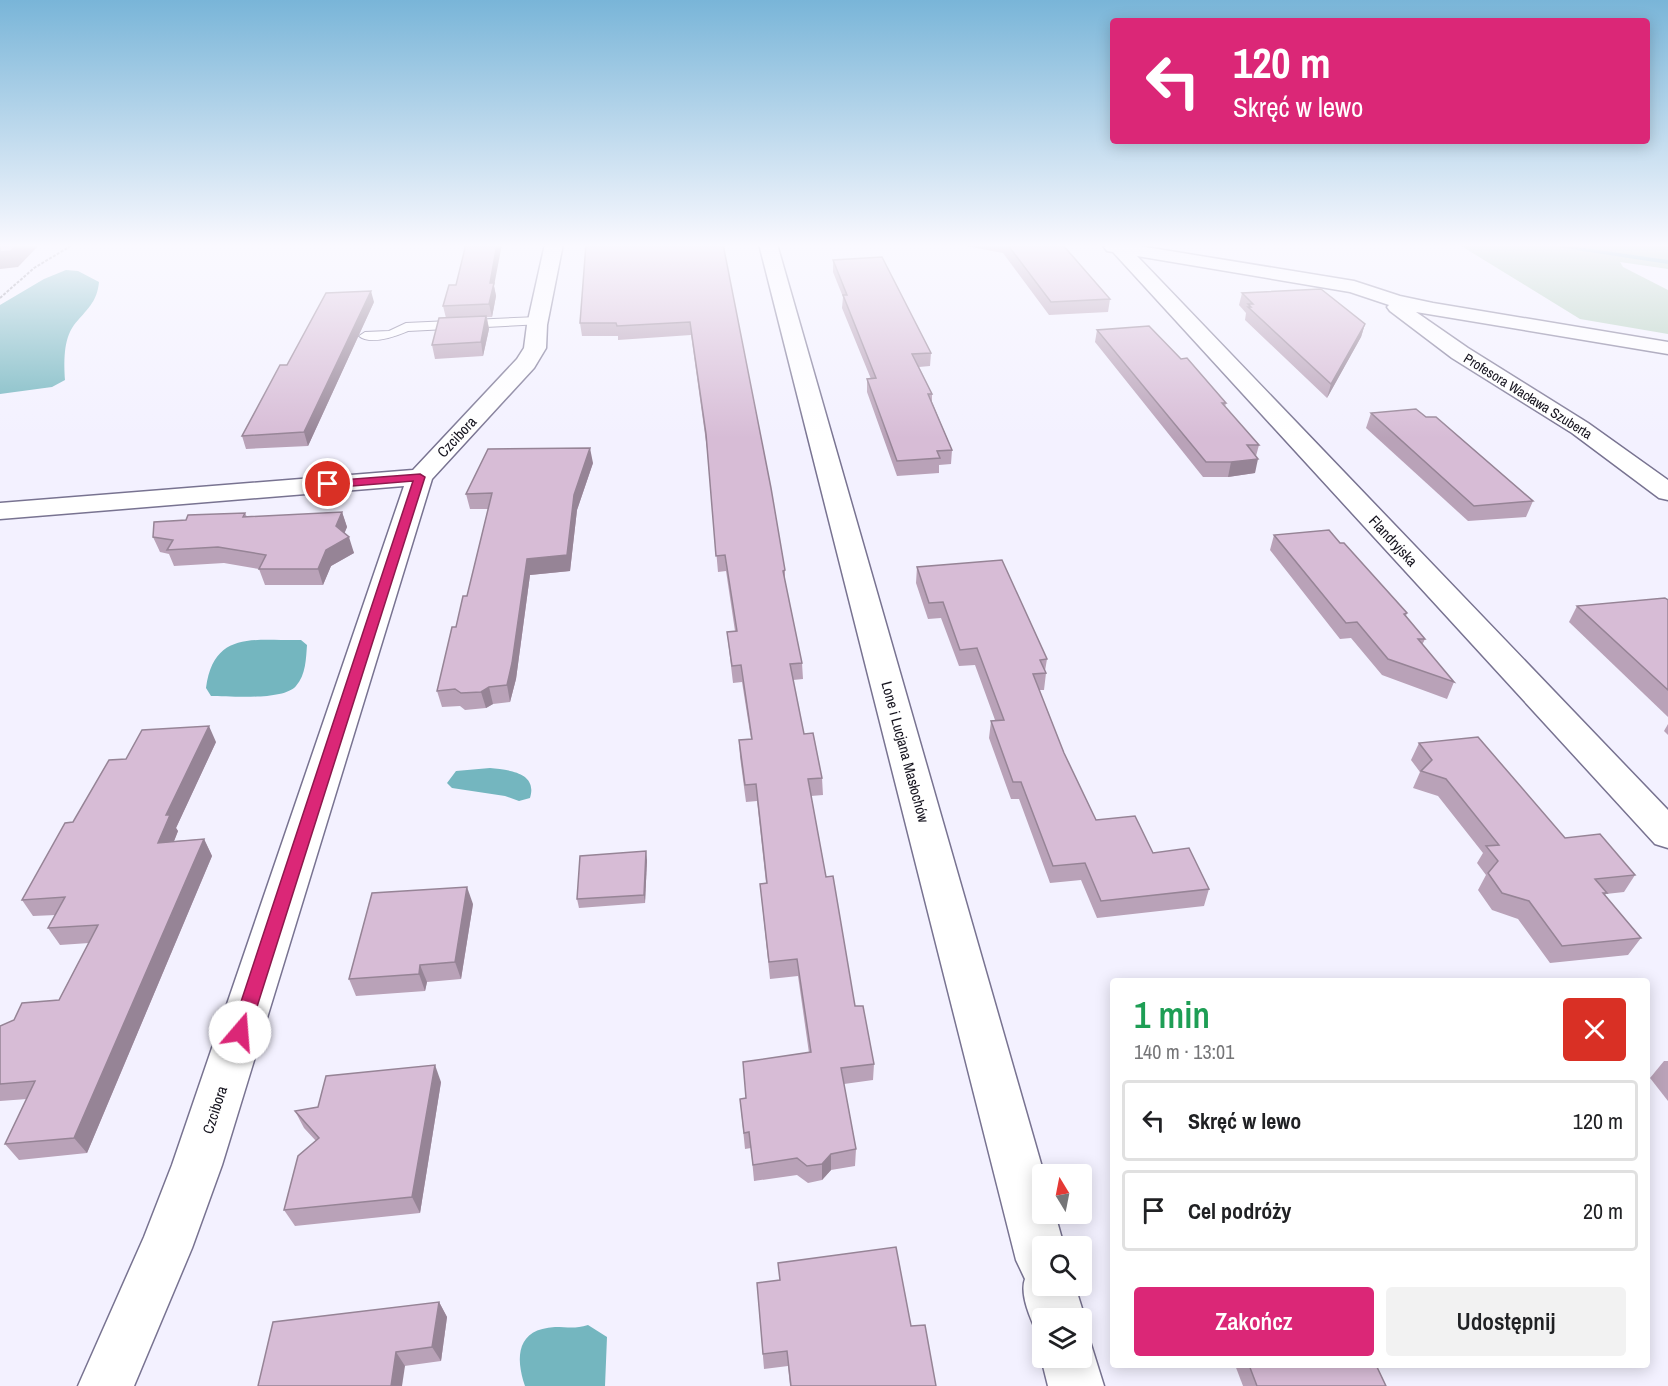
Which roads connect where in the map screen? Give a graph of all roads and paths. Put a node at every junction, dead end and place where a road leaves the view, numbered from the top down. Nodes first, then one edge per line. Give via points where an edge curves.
1 (541, 309) edge
2 (785, 309) edge
3 (1168, 309) edge
4 (1399, 309) edge
5 (1438, 309) edge
6 (538, 321) junction
7 (365, 336) dead end
8 (1668, 348) edge
9 (420, 477) junction
10 (1668, 492) edge
11 (0, 512) edge
12 (1668, 834) edge
13 (1036, 1236) edge
14 (1072, 1368) edge
15 (106, 1386) edge
16 (1076, 1386) edge

1 - 6 street, Czcibora
2 - 13 street, Lone i Lucjana Masłochów
3 - 12 street, Flandryjska
4 - 10 street, Profesora Wacława Szuberta via 1460,353 1580,428
5 - 8 street
6 - 7 lane via 406,327 391,334
6 - 9 street, Czcibora via 535,348 526,363
9 - 11 street
9 - 15 street, Czcibora via 197,1165
14 - 16 street

